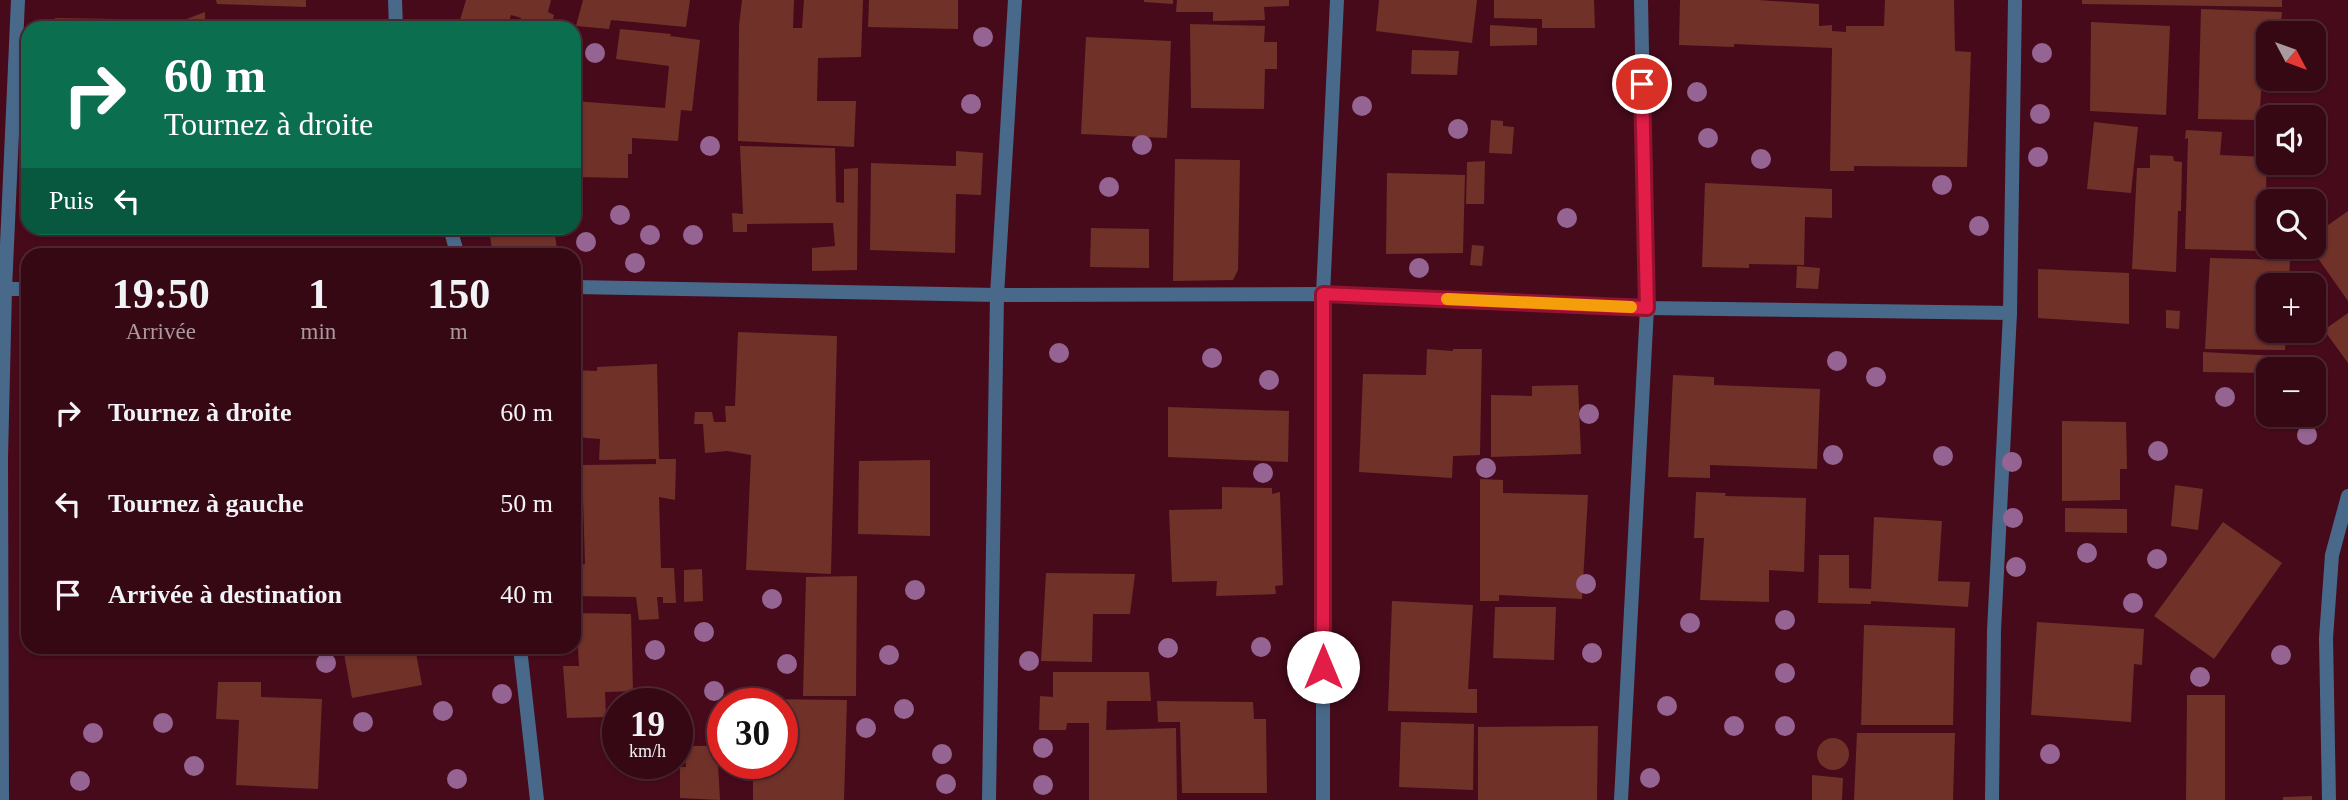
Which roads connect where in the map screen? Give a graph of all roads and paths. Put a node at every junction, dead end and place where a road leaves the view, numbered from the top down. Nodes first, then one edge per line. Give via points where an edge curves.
1 (18, 0) edge
2 (395, 0) edge
3 (1015, 0) edge
4 (1337, 0) edge
5 (1641, 0) edge
6 (2015, 0) edge
7 (396, 21) edge
8 (581, 287) edge
9 (2, 289) edge
10 (21, 289) edge
11 (1323, 294) junction
12 (997, 295) junction
13 (1647, 308) junction
14 (2010, 313) junction
15 (2348, 496) edge
16 (521, 654) edge
17 (2, 800) edge
18 (537, 800) edge
19 (989, 800) edge
20 (1323, 800) edge
21 (1621, 800) edge
22 (1992, 800) edge
23 (2329, 800) edge

1 - 9 street
2 - 7 street
3 - 12 street
4 - 11 street
5 - 13 street
6 - 14 street
8 - 12 street
9 - 10 street
9 - 17 street
11 - 12 street
11 - 13 street
11 - 20 street
12 - 19 street
13 - 14 street
13 - 21 street
14 - 22 street via 1994,631
15 - 23 street via 2332,555 2326,638
16 - 18 street

